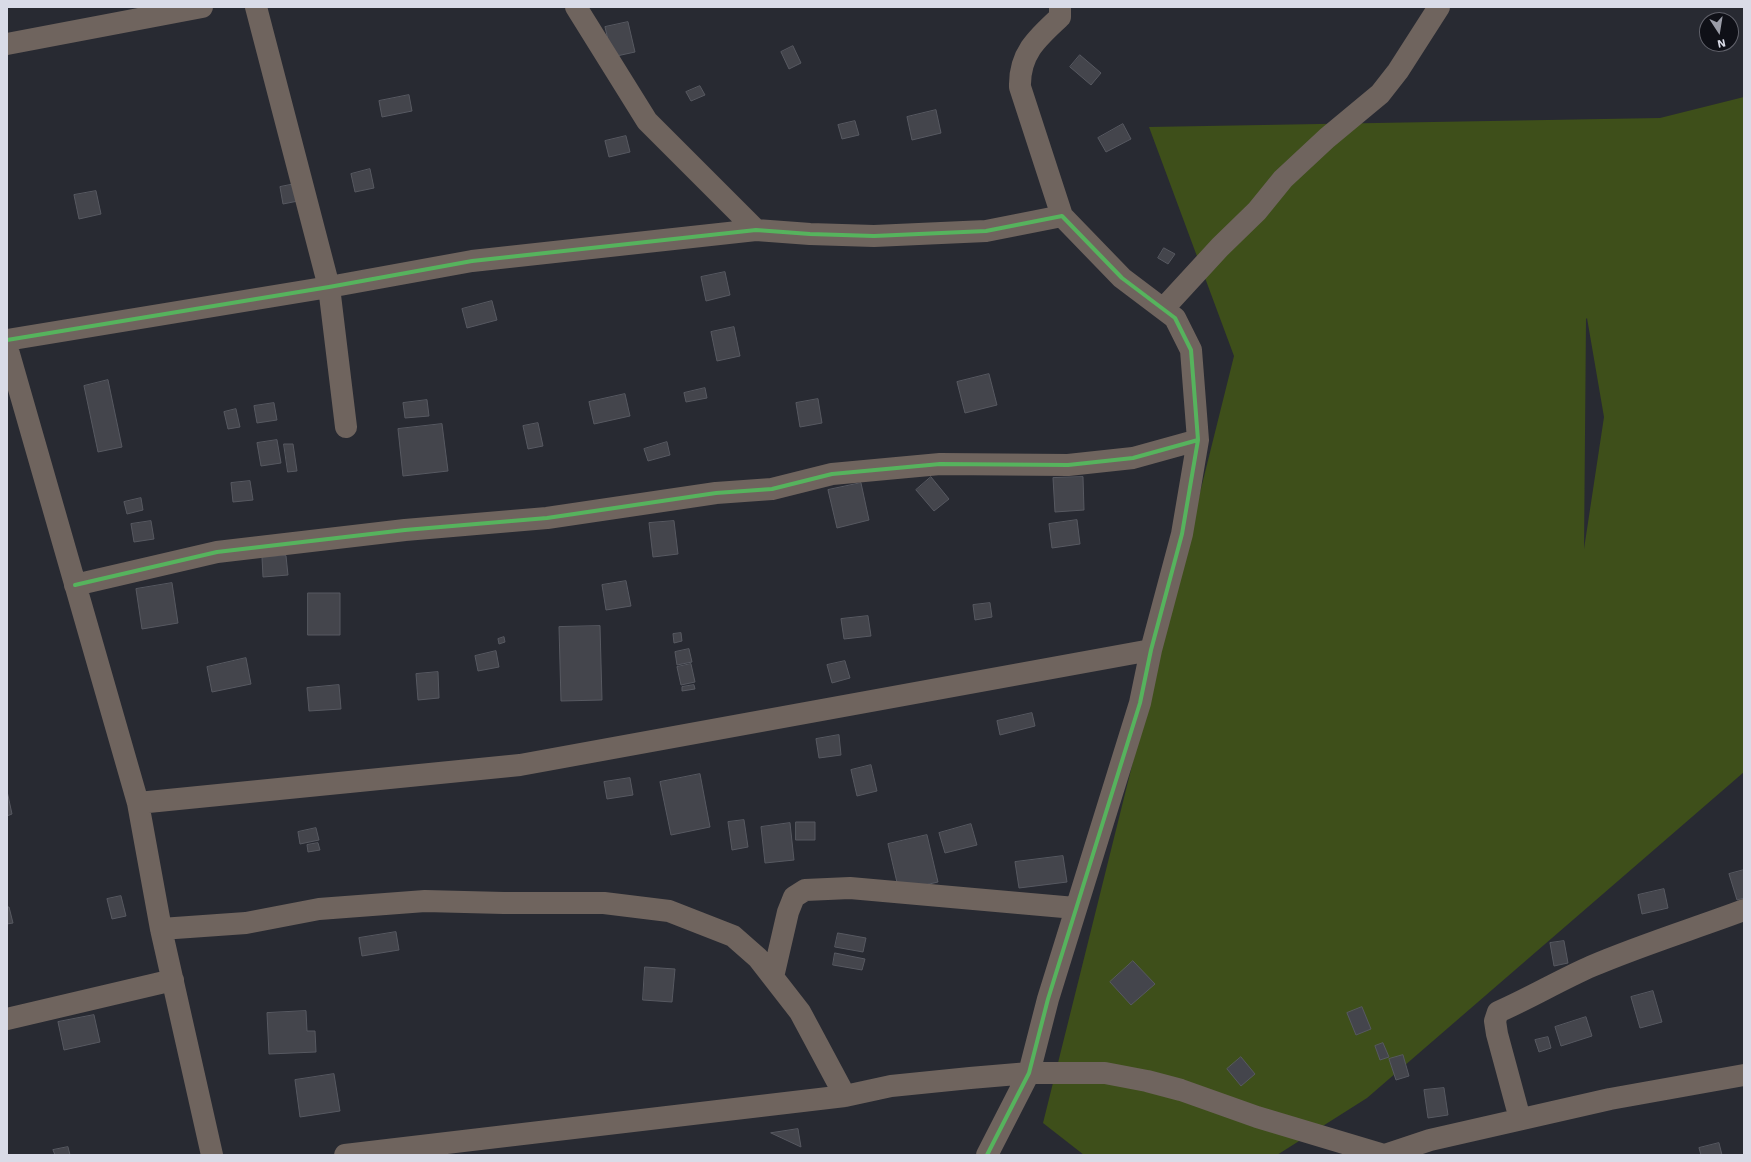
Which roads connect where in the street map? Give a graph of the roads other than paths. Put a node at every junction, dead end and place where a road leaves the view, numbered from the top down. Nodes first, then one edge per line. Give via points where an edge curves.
1 (202, 7) edge
2 (256, 7) edge
3 (576, 7) edge
4 (1439, 7) edge
5 (1065, 10) edge
6 (7, 44) edge
7 (1062, 216) junction
8 (756, 230) junction
9 (329, 287) junction
10 (1163, 309) junction
11 (7, 340) edge
12 (7, 347) edge
13 (346, 427) dead end
14 (1198, 440) junction
15 (75, 585) junction
16 (1151, 650) junction
17 (138, 803) junction
18 (1075, 908) junction
19 (1744, 910) edge
20 (161, 929) junction
21 (773, 977) junction
22 (173, 980) junction
23 (7, 1019) edge
24 (1029, 1073) junction
25 (1744, 1075) edge
26 (845, 1096) junction
27 (1520, 1120) junction
28 (212, 1155) edge
29 (345, 1155) edge
30 (987, 1155) edge
31 (1384, 1155) edge

1 - 6 street
2 - 9 street
3 - 8 street via 647,121
4 - 10 street via 1398,72 1380,94 1283,179 1257,211
5 - 7 street via 1040,36 1023,60 1020,72 1020,87
7 - 8 street via 978,231 874,236
7 - 10 street via 1122,278
8 - 9 street via 472,261
9 - 11 street
9 - 13 street
10 - 14 street via 1175,318 1191,350
12 - 15 street
14 - 15 street via 1133,458 1068,465 940,464 832,474 772,488 716,493 547,518 405,530 217,552
14 - 16 street via 1182,534
15 - 17 street
16 - 17 street via 520,765
16 - 18 street via 1140,703
17 - 20 street
18 - 21 street via 850,888 805,890 794,897 788,912
18 - 24 street
19 - 27 street via 1590,966 1531,998 1498,1012 1494,1021
20 - 21 street via 246,923 320,909 425,901 604,903 669,911 734,936 758,958
20 - 22 street
21 - 26 street via 800,1012
22 - 23 street
22 - 28 street
24 - 26 street via 891,1086
24 - 30 street
24 - 31 street via 1105,1072 1147,1081
25 - 27 street via 1610,1099
26 - 29 street
27 - 31 street via 1430,1140

